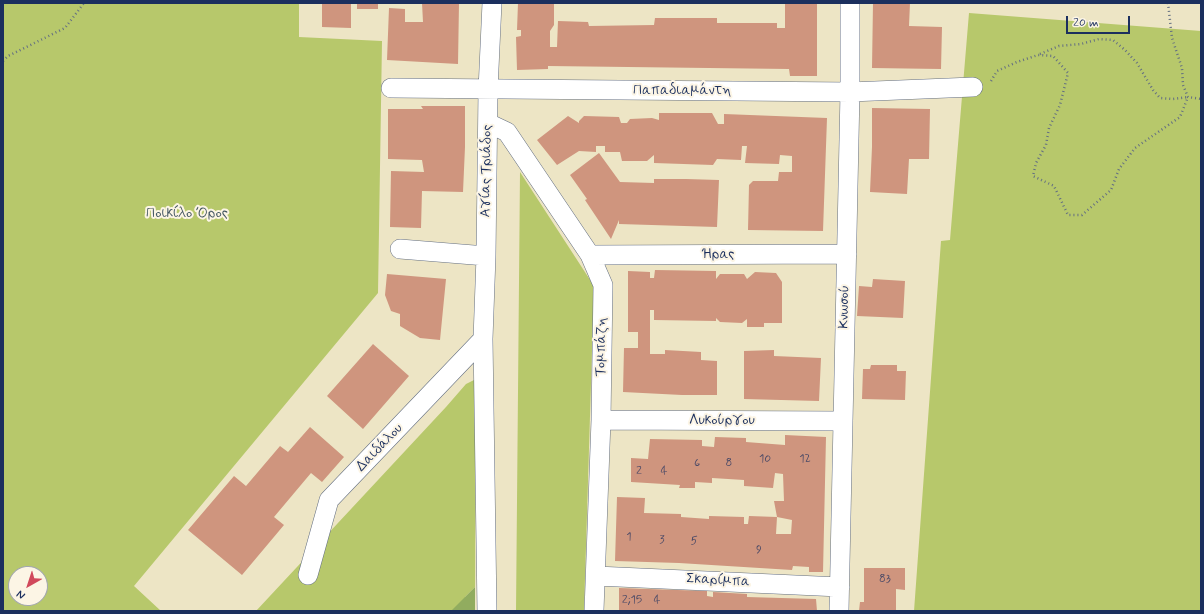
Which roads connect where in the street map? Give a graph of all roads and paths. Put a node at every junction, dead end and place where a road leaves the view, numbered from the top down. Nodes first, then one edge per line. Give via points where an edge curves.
1 (84, 3) edge
2 (492, 3) edge
3 (850, 3) edge
4 (1168, 3) edge
5 (1038, 55) junction
6 (3, 61) edge
7 (973, 87) joint
8 (391, 88) dead end
9 (488, 90) junction
10 (850, 92) junction
11 (1188, 96) junction
12 (1201, 99) edge
13 (488, 123) junction
14 (400, 248) dead end
15 (847, 254) junction
16 (590, 255) junction
17 (486, 256) junction
18 (483, 339) junction
19 (601, 420) junction
20 (843, 421) junction
21 (308, 575) dead end
22 (596, 576) junction
23 (840, 587) junction
24 (487, 611) edge
25 (594, 611) edge
26 (839, 611) edge

1 - 6 path via 65,28 8,56
2 - 9 street, Αγίας Τριάδος
3 - 10 street, Κνωσού
4 - 11 path via 1172,38
5 - 7 path via 997,71 989,84
5 - 11 path via 1059,46 1099,39 1113,40 1137,63 1160,98
5 - 11 path via 1053,56 1068,73 1060,105 1049,128 1046,145 1036,163 1033,176 1054,186 1068,215 1082,215 1111,190 1119,169 1135,148 1180,117
7 - 10 street, Παπαδιαμάντη
8 - 9 street, Παπαδιαμάντη
9 - 10 street, Παπαδιαμάντη
9 - 13 street, Αγίας Τριάδος
10 - 15 street, Κνωσού
11 - 12 path
13 - 16 street, Τομπάζη via 507,132
13 - 17 street, Αγίας Τριάδος
14 - 17 street
15 - 16 street, Ήρας
15 - 20 street, Κνωσού
16 - 19 street, Τομπάζη via 603,285
17 - 18 street, Αγίας Τριάδος
18 - 21 street, Δαιδάλου via 330,500
18 - 24 street, Αγίας Τριάδος
19 - 20 street, Λυκούργου
19 - 22 street, Τομπάζη
20 - 23 street, Κνωσού
22 - 23 street, Σκαρίμπα
22 - 25 street, Τομπάζη
23 - 26 street, Κνωσού

